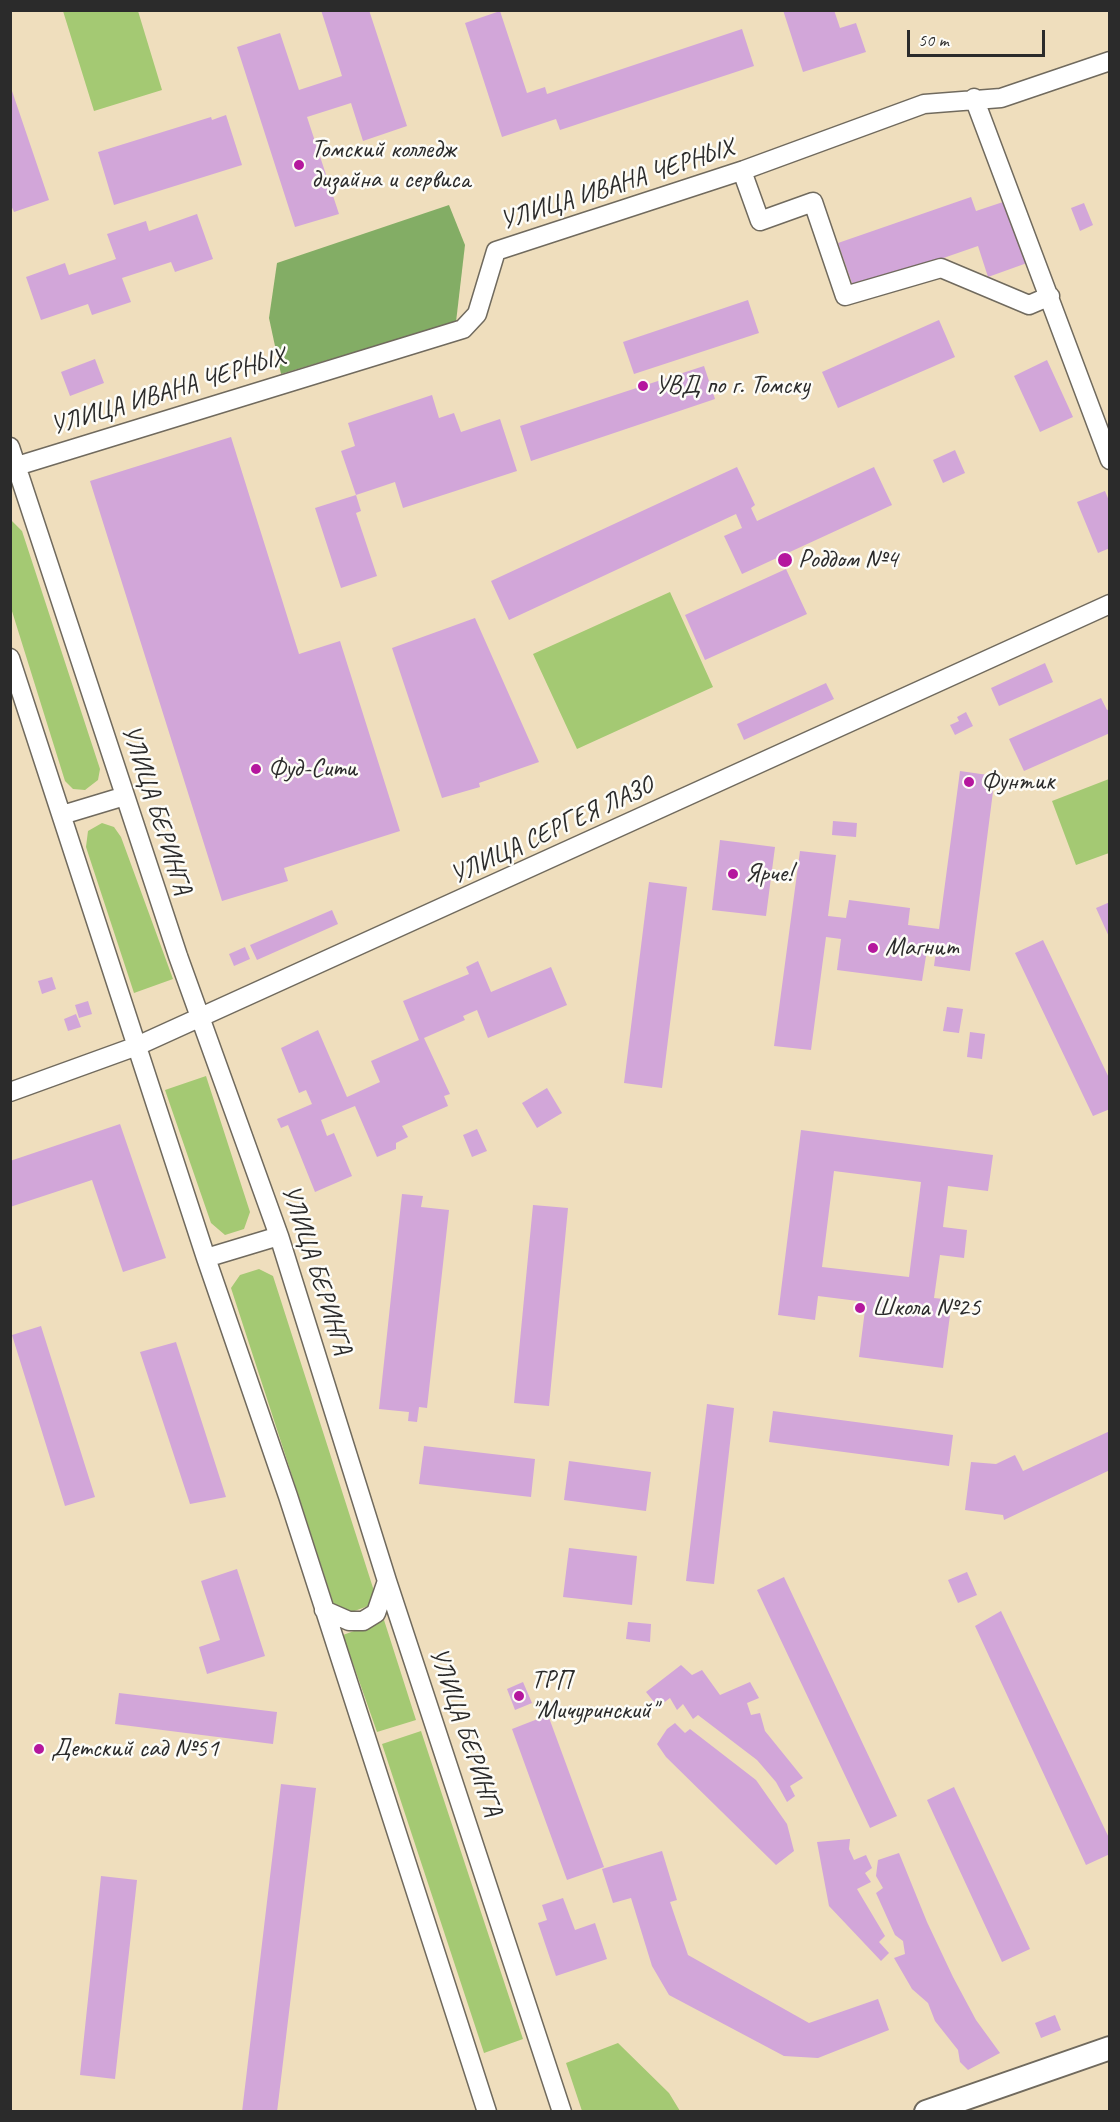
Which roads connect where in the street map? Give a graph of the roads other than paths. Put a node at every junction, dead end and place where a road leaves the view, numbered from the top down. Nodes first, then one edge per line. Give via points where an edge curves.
1 (1110, 61) edge
2 (974, 98) junction
3 (742, 171) junction
4 (1050, 297) junction
5 (10, 447) edge
6 (1110, 460) edge
7 (17, 466) junction
8 (1110, 604) edge
9 (10, 658) edge
10 (125, 796) junction
11 (62, 815) junction
12 (201, 1017) junction
13 (137, 1047) junction
14 (10, 1092) edge
15 (279, 1236) junction
16 (206, 1258) junction
17 (387, 1581) junction
18 (324, 1610) junction
19 (1110, 2048) edge
20 (487, 2112) edge
21 (562, 2112) edge
22 (926, 2112) edge

1 - 2 street, УЛИЦА ИВАНА ЧЕРНЫХ via 1001,98
2 - 3 street, УЛИЦА ИВАНА ЧЕРНЫХ via 924,104
2 - 4 street
3 - 4 street via 760,221 813,202 845,296 941,268 1029,305
3 - 7 street, УЛИЦА ИВАНА ЧЕРНЫХ via 496,251 477,314 463,329
4 - 6 street
5 - 7 street, УЛИЦА БЕРИНГА
7 - 10 street, УЛИЦА БЕРИНГА
8 - 12 street, УЛИЦА СЕРГЕЯ ЛАЗО
9 - 11 street
10 - 11 street
10 - 12 street, УЛИЦА БЕРИНГА
11 - 13 street
12 - 13 street, УЛИЦА СЕРГЕЯ ЛАЗО
12 - 15 street, УЛИЦА БЕРИНГА
13 - 14 street, УЛИЦА СЕРГЕЯ ЛАЗО
13 - 16 street
15 - 16 street
15 - 17 street, УЛИЦА БЕРИНГА
16 - 18 street
17 - 18 street via 376,1613 363,1621 349,1621
17 - 21 street, УЛИЦА БЕРИНГА
18 - 20 street
19 - 22 main road

